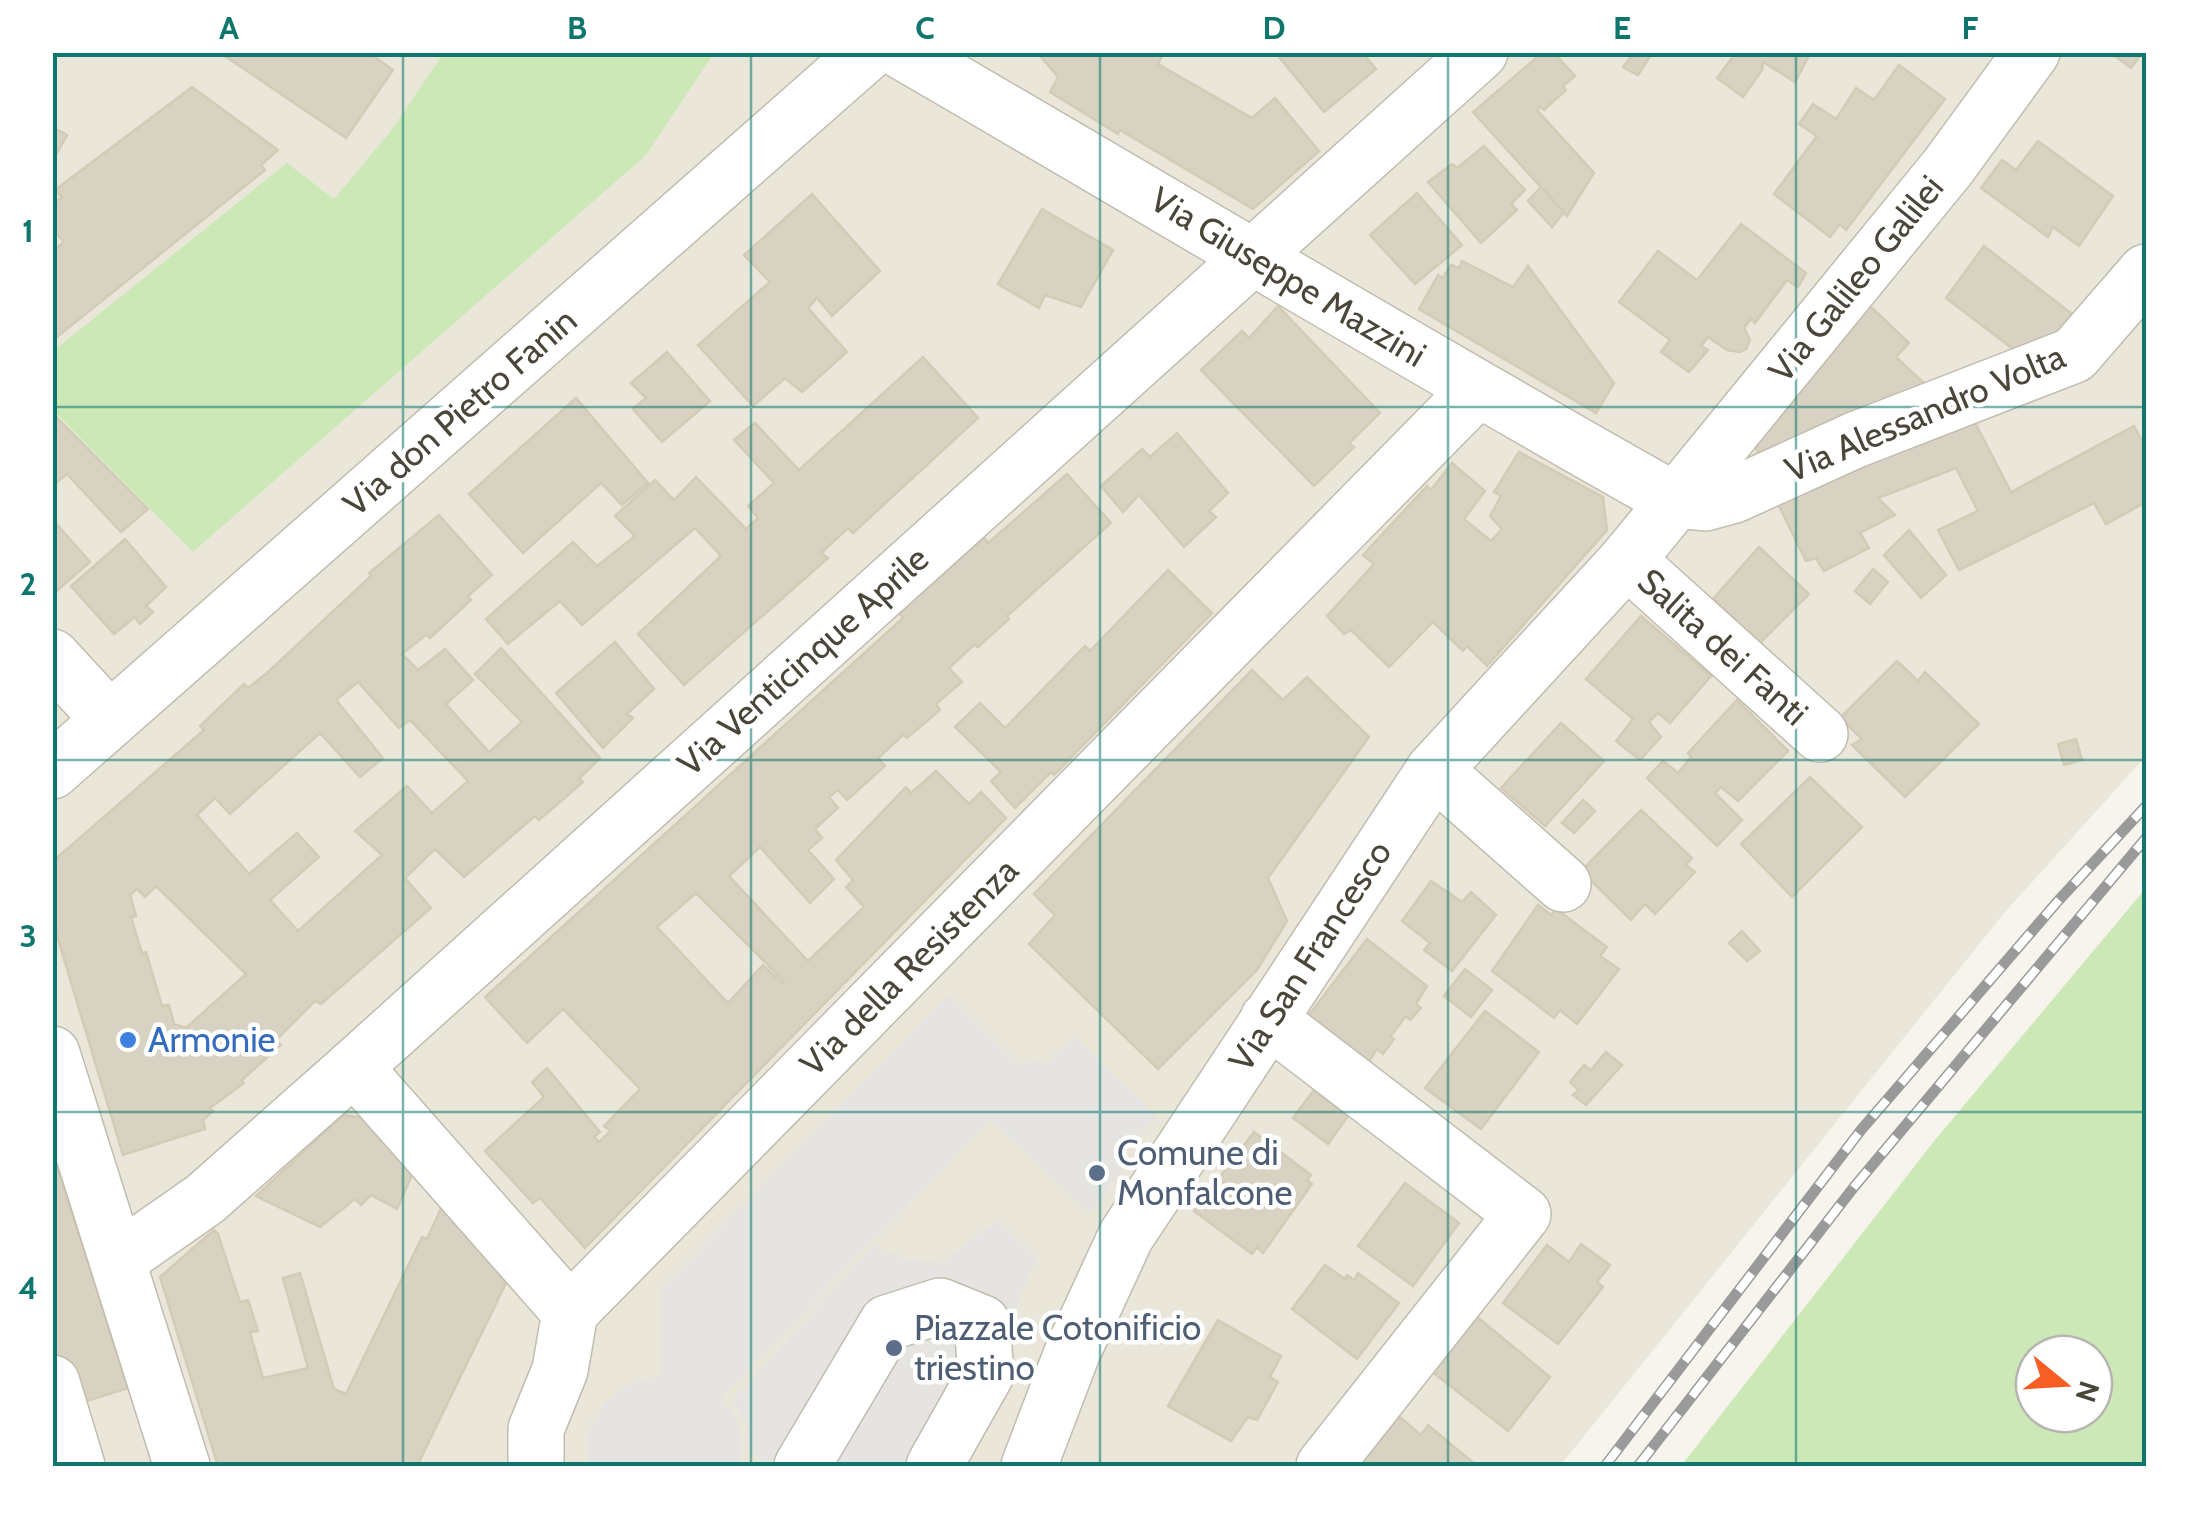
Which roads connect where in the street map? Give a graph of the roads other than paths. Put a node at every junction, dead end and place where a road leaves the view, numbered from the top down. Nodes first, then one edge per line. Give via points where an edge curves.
1 (868, 52) edge
2 (903, 52) edge
3 (1480, 52) edge
4 (2032, 52) edge
5 (1253, 254) junction
6 (2146, 272) edge
7 (1477, 390) junction
8 (1674, 500) junction
9 (1627, 560) junction
10 (52, 656) edge
11 (110, 720) junction
12 (1820, 734) dead end
13 (52, 770) edge
14 (1434, 770) junction
15 (1563, 884) dead end
16 (1268, 1019) junction
17 (52, 1054) edge
18 (354, 1067) junction
19 (118, 1259) junction
20 (570, 1312) junction
21 (52, 1383) edge
22 (77, 1466) edge
23 (182, 1466) edge
24 (536, 1466) edge
25 (802, 1466) edge
26 (934, 1466) edge
27 (1029, 1466) edge
28 (1324, 1466) edge

1 - 11 street, Via don Pietro Fanin
2 - 5 street, Via Giuseppe Mazzini
3 - 5 street, Via Venticinque Aprile
4 - 8 street, Via Galileo Galilei via 1948,167
5 - 7 street, Via Giuseppe Mazzini
5 - 18 street, Via Venticinque Aprile
6 - 8 street, Via Alessandro Volta via 2074,355 1854,440 1734,495 1705,504
7 - 8 street, Via Giuseppe Mazzini
7 - 20 street, Via della Resistenza
8 - 9 street, Via San Francesco
9 - 12 street, Salita dei Fanti
9 - 14 street, Via San Francesco
10 - 11 street
11 - 13 street, Via don Pietro Fanin
14 - 15 street
14 - 16 street, Via San Francesco
16 - 27 street, Via San Francesco via 1126,1236
16 - 28 street via 1523,1214
17 - 19 street
18 - 19 street, Via Venticinque Aprile via 205,1199
18 - 20 street
19 - 23 street
20 - 24 street via 560,1370 536,1429
21 - 22 street
25 - 26 street via 887,1323 940,1306 982,1323 986,1374

